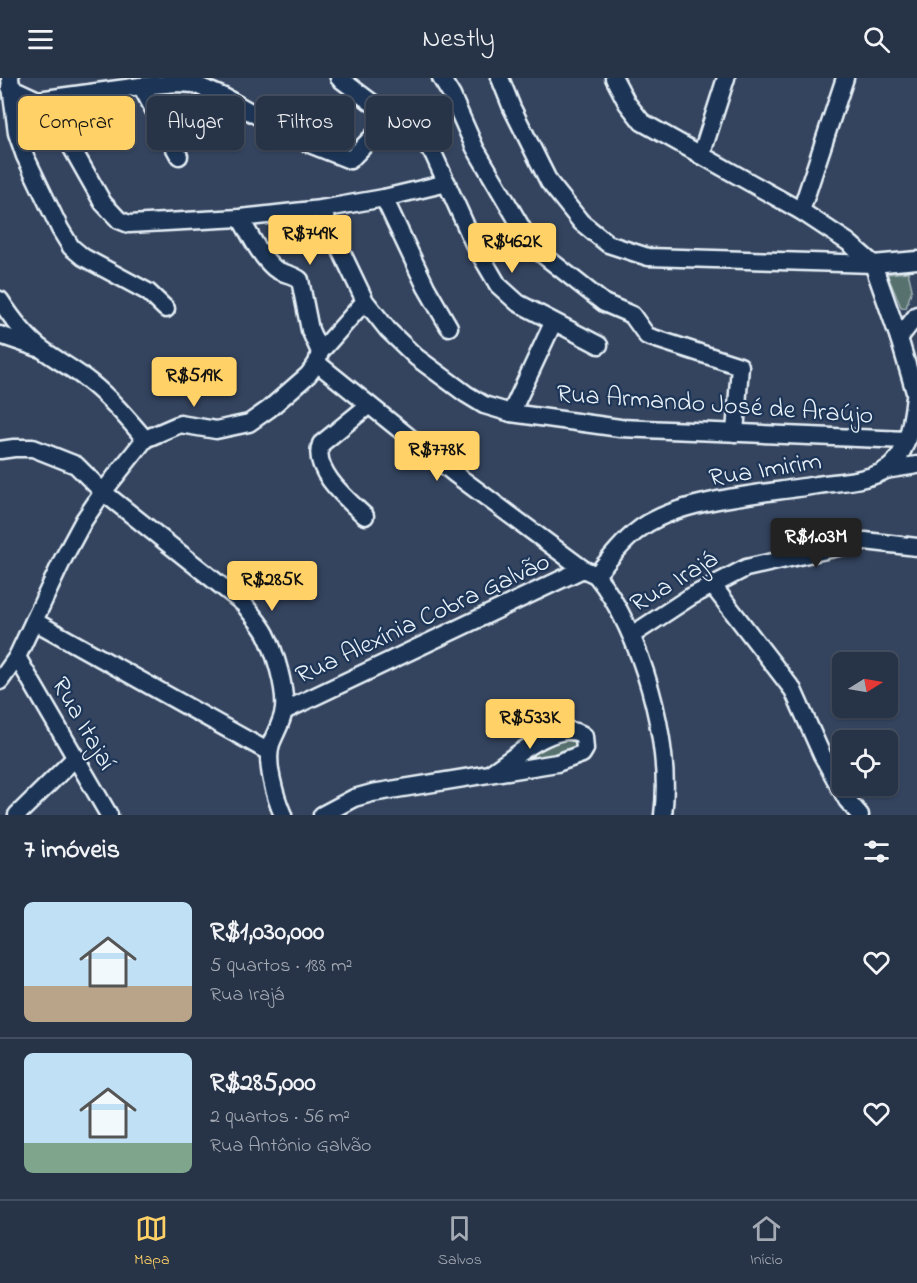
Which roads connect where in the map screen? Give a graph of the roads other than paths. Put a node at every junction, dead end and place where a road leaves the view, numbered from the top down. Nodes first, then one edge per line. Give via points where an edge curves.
1 (339, 78) edge
2 (441, 78) edge
3 (500, 78) edge
4 (726, 78) edge
5 (844, 78) edge
6 (615, 79) edge
7 (10, 82) edge
8 (141, 86) junction
9 (32, 96) edge
10 (67, 96) edge
11 (366, 98) edge
12 (366, 146) edge
13 (73, 150) edge
14 (430, 150) edge
15 (179, 156) dead end
16 (701, 156) junction
17 (447, 183) junction
18 (384, 198) junction
19 (321, 209) junction
20 (801, 211) junction
21 (240, 218) junction
22 (917, 259) edge
23 (873, 264) junction
24 (0, 300) edge
25 (365, 301) junction
26 (166, 309) dead end
27 (917, 315) edge
28 (553, 323) junction
29 (449, 327) dead end
30 (0, 334) edge
31 (899, 338) junction
32 (598, 345) dead end
33 (42, 349) junction
34 (319, 358) junction
35 (916, 398) edge
36 (369, 405) junction
37 (511, 413) junction
38 (735, 433) junction
39 (145, 439) junction
40 (906, 440) junction
41 (0, 450) edge
42 (917, 465) edge
43 (885, 470) junction
44 (104, 492) junction
45 (365, 516) dead end
46 (917, 547) edge
47 (589, 572) junction
48 (713, 586) junction
49 (34, 621) junction
50 (632, 635) junction
51 (17, 657) junction
52 (0, 681) edge
53 (284, 711) junction
54 (269, 752) junction
55 (76, 758) junction
56 (492, 772) junction
57 (17, 815) edge
58 (109, 815) edge
59 (283, 815) edge
60 (322, 815) edge
61 (663, 815) edge
62 (860, 815) edge

1 - 11 street
2 - 38 street via 475,148 533,247 604,303 632,315 647,336 740,366
3 - 23 street via 549,182 581,222 608,244 648,257
4 - 16 street
5 - 20 street
6 - 16 street via 642,122
7 - 9 street
7 - 26 street via 17,133 25,156 71,247 82,257 147,292
8 - 10 street
8 - 12 street via 178,83 203,87 302,141 350,160
8 - 15 street
13 - 21 street via 103,203 119,220 137,225
14 - 17 street
16 - 20 street
17 - 18 street
17 - 28 street via 474,244 498,285 518,303
18 - 19 street
18 - 29 street
19 - 21 street
19 - 25 street
20 - 23 street
21 - 34 street via 275,270 300,280
22 - 23 street
23 - 31 street
24 - 33 street
25 - 34 street
25 - 37 street via 416,357 484,405
27 - 31 street
28 - 32 street
28 - 37 street, Rua Armando José de Araújo
30 - 33 street
31 - 35 street
33 - 39 street via 68,364 113,402
34 - 36 street
34 - 39 street via 308,375 249,423 216,430 180,424
35 - 40 street
36 - 45 street via 319,449 321,463 334,486
36 - 47 street
37 - 38 street, Rua Armando José de Araújo via 620,428
38 - 40 street, Rua Armando José de Araújo
39 - 44 street
40 - 43 street
41 - 44 street via 33,448 76,465
42 - 43 street, Rua Imirim
43 - 47 street, Rua Imirim via 858,479 680,509 655,519
44 - 49 street via 84,520
44 - 53 street via 244,604 273,650
46 - 48 street, Rua Irajá via 865,541 746,568
47 - 50 street via 612,594
47 - 53 street, Rua Alexínia Cobra Galvão
48 - 50 street, Rua Irajá
48 - 62 street via 793,690 822,755
49 - 51 street
49 - 54 street
50 - 61 street via 654,704 665,798
51 - 52 street
51 - 55 street, Rua Itajaí
53 - 54 street
54 - 59 street
55 - 57 street
55 - 58 street, Rua Itajaí
56 - 56 street via 550,736 569,730 584,736 582,754
56 - 60 street via 372,793

